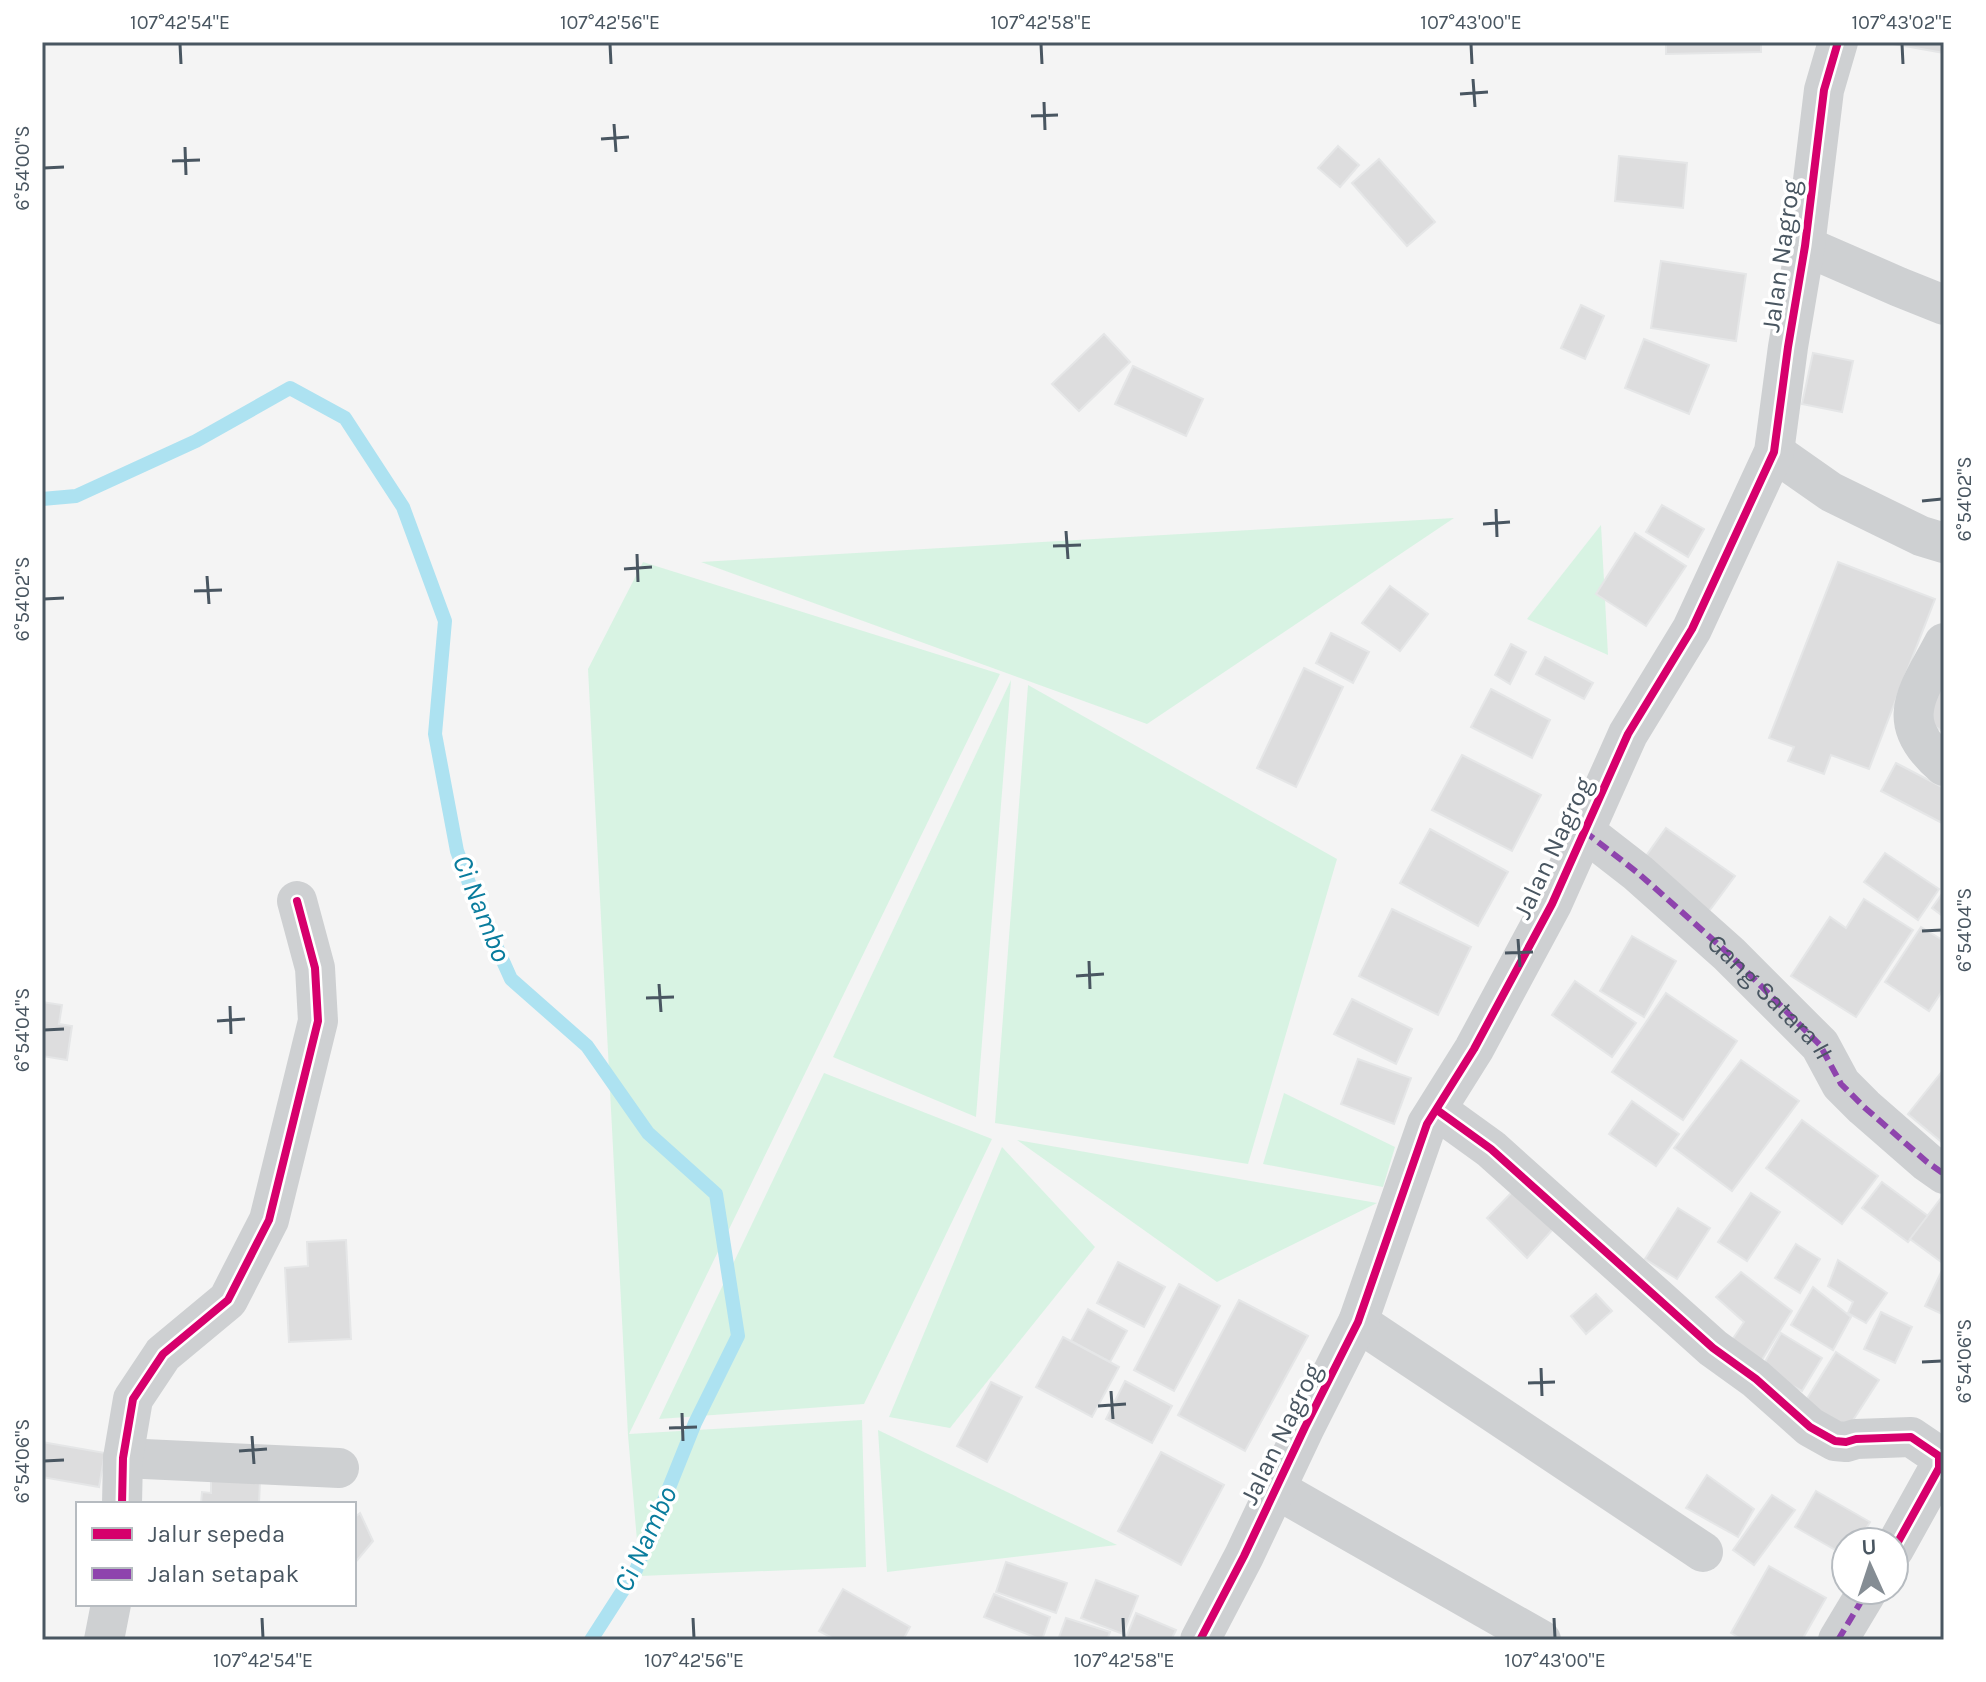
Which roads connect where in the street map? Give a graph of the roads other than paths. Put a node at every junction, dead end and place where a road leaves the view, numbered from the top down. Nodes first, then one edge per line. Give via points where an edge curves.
1 (1838, 42) edge
2 (1805, 246) junction
3 (1944, 305) edge
4 (1774, 452) junction
5 (1944, 543) edge
6 (1944, 643) edge
7 (1944, 766) edge
8 (1584, 831) junction
9 (297, 901) dead end
10 (1437, 1110) junction
11 (1944, 1174) edge
12 (1358, 1322) junction
13 (123, 1458) junction
14 (339, 1468) dead end
15 (1276, 1489) junction
16 (122, 1502) edge
17 (1907, 1526) edge
18 (1703, 1552) dead end
19 (111, 1606) edge
20 (1858, 1606) edge
21 (104, 1640) edge
22 (1200, 1640) edge
23 (1541, 1640) edge
24 (1838, 1640) edge

1 - 2 street, Jalan Nagrog via 1824,90
2 - 3 street
2 - 4 street, Jalan Nagrog
4 - 5 street via 1831,492
4 - 8 street, Jalan Nagrog via 1692,629 1628,734
6 - 7 street via 1915,701 1912,720
8 - 10 street, Jalan Nagrog via 1552,904
8 - 11 street, Gang Satara II via 1729,954 1820,1045 1841,1084
9 - 13 street via 315,968 318,1021 269,1220 228,1300 163,1354 133,1399
10 - 12 street, Jalan Nagrog via 1427,1124
10 - 17 street via 1491,1149 1713,1348 1810,1427 1835,1441 1911,1437 1939,1456 1939,1468
12 - 15 street, Jalan Nagrog
12 - 18 street
13 - 14 street
13 - 16 street
15 - 22 street, Jalan Nagrog
15 - 23 street
19 - 21 street
20 - 24 street

